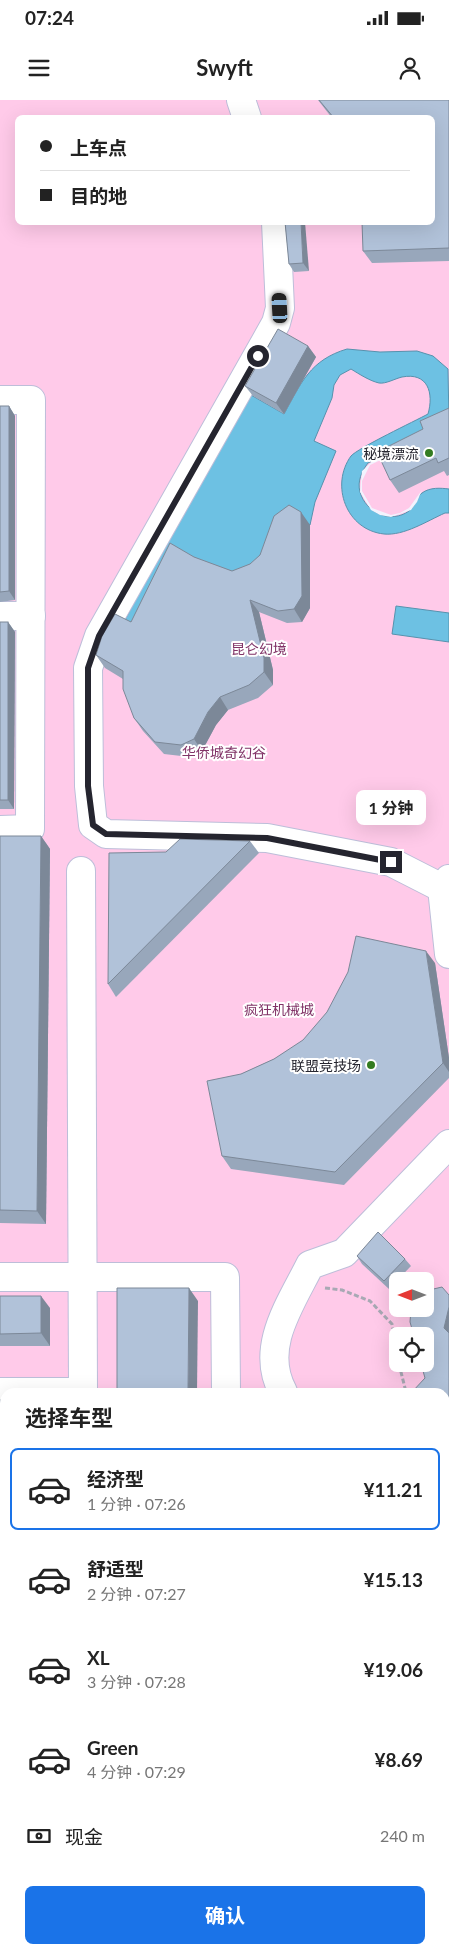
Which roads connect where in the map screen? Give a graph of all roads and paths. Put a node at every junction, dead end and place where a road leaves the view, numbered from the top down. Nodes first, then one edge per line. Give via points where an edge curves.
1 (241, 100) edge
2 (246, 115) edge
3 (276, 225) edge
4 (0, 400) edge
5 (0, 616) edge
6 (31, 616) junction
7 (0, 830) edge
8 (81, 871) dead end
9 (445, 883) edge
10 (447, 944) edge
11 (449, 1144) edge
12 (0, 1277) edge
13 (83, 1277) junction
14 (293, 1298) junction
15 (393, 1327) edge
16 (401, 1372) edge
17 (83, 1388) edge
18 (226, 1388) edge
19 (281, 1388) edge
20 (405, 1388) edge

1 - 2 street
3 - 9 street via 280,308 276,323 99,636 88,668 88,786 93,825 106,834 267,838 391,862
4 - 6 street via 31,400
5 - 6 street
6 - 7 street via 30,830
8 - 13 street
9 - 10 street
11 - 14 street via 344,1253 310,1265
12 - 13 street
13 - 17 street
13 - 18 street via 225,1277
14 - 15 path via 316,1287 342,1290 370,1301
14 - 19 street via 277,1330 274,1377
16 - 20 path

